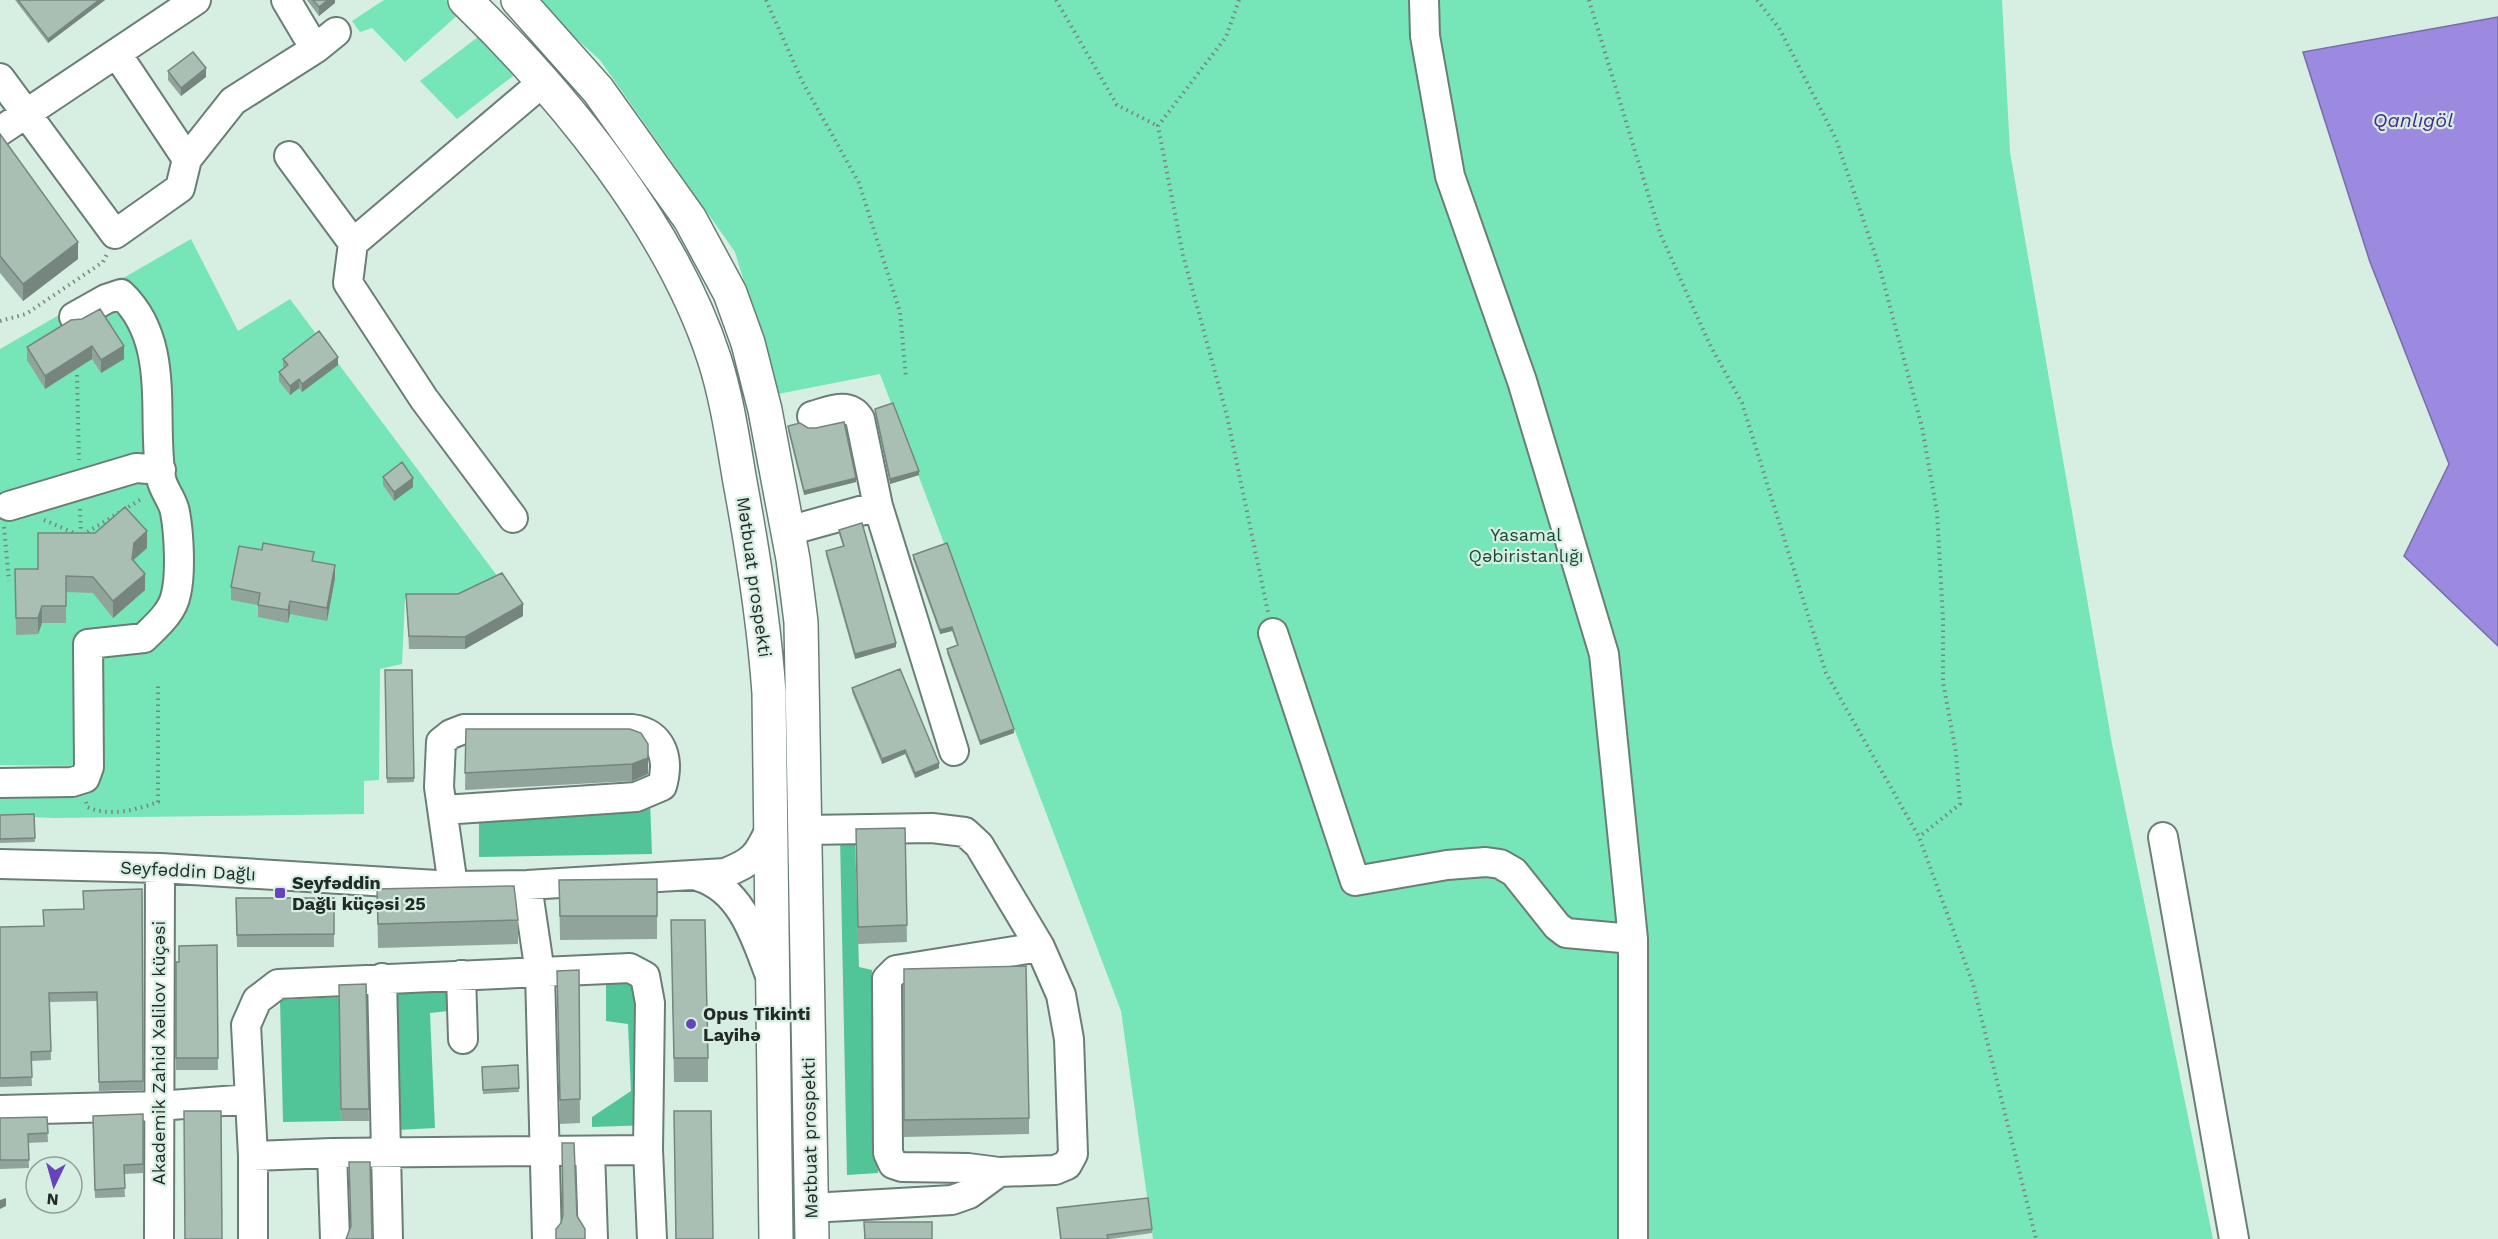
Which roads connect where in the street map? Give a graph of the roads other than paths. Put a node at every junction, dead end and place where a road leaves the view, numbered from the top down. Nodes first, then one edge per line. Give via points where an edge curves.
1 (196, 0) edge
2 (286, 0) edge
3 (465, 0) edge
4 (518, 0) edge
5 (1424, 0) edge
6 (160, 9) edge
7 (117, 54) junction
8 (0, 78) edge
9 (544, 81) junction
10 (25, 113) junction
11 (0, 131) edge
12 (289, 156) dead end
13 (187, 159) junction
14 (353, 243) junction
15 (74, 317) edge
16 (812, 416) dead end
17 (162, 478) junction
18 (9, 506) road end
19 (878, 506) junction
20 (513, 518) dead end
21 (788, 531) junction
22 (1273, 633) road end
23 (954, 751) dead end
24 (0, 783) edge
25 (443, 810) junction
26 (770, 829) junction
27 (806, 830) junction
28 (2163, 837) dead end
29 (0, 864) edge
30 (160, 868) junction
31 (700, 877) junction
32 (526, 885) junction
33 (453, 886) junction
34 (1633, 939) junction
35 (1040, 947) junction
36 (540, 973) junction
37 (461, 975) junction
38 (382, 978) junction
39 (773, 984) junction
40 (463, 1039) dead end
41 (250, 1099) junction
42 (158, 1106) junction
43 (0, 1110) edge
44 (543, 1150) junction
45 (590, 1150) junction
46 (648, 1150) junction
47 (332, 1153) junction
48 (386, 1154) junction
49 (253, 1156) junction
50 (999, 1173) junction
51 (811, 1223) edge
52 (159, 1239) edge
53 (253, 1239) edge
54 (334, 1239) edge
55 (388, 1239) edge
56 (547, 1239) edge
57 (593, 1239) edge
58 (652, 1239) edge
59 (776, 1239) edge
60 (1633, 1239) edge
61 (2234, 1239) edge

1 - 6 street
2 - 13 street via 325,41 233,101
3 - 9 main road, Mətbuat prospekti
4 - 21 main road, Mətbuat prospekti via 598,90 690,219 722,276 748,343
5 - 34 street via 1425,36 1450,176 1522,381 1604,654
6 - 7 street
7 - 10 street
7 - 13 street
8 - 10 street
9 - 14 street
9 - 26 main road, Mətbuat prospekti via 620,180 658,240 714,358 728,414 765,630
10 - 11 street
10 - 13 street via 115,234 180,188
12 - 14 street
14 - 20 street via 348,283 424,399
15 - 17 street via 121,294 132,305 148,339 157,372
16 - 19 street via 846,407 855,411
17 - 18 street via 136,468
17 - 24 street via 175,510 176,597 165,616 144,638 88,644 89,767 85,778 72,782
19 - 21 street
19 - 23 street
21 - 27 main road, Mətbuat prospekti via 801,622
22 - 34 street via 1354,881 1447,866 1495,863 1514,872 1566,933
25 - 25 street via 439,787 441,742 464,729 632,729 657,738 662,750 662,786 636,797
25 - 33 street
26 - 31 street, Seyfəddin Dağlı via 757,855 747,864
26 - 39 main road, Mətbuat prospekti
27 - 35 street via 932,828 965,832 980,845
27 - 51 main road, Mətbuat prospekti
28 - 61 street
29 - 30 street, Seyfəddin Dağlı
30 - 33 street, Seyfəddin Dağlı
30 - 42 street, Akademik Zahid Xəlilov küçəsi
31 - 32 street, Seyfəddin Dağlı
31 - 39 street via 722,886 738,906 754,934
32 - 33 street, Seyfəddin Dağlı
32 - 36 street
34 - 60 street
35 - 50 street via 1068,1018 1073,1154 1067,1165 1055,1170
35 - 50 street via 896,970 887,979 888,1154 893,1164
36 - 37 street
36 - 44 street
36 - 46 street via 630,968 645,975 650,1003
37 - 38 street
37 - 40 street
38 - 41 street via 278,984 257,1000 246,1026
38 - 48 street
39 - 59 main road, Mətbuat prospekti
41 - 42 street
41 - 49 street
42 - 43 street
42 - 52 street, Akademik Zahid Xəlilov küçəsi
44 - 45 street
44 - 48 street
44 - 56 street
45 - 46 street
45 - 57 street
46 - 58 street
47 - 48 street
47 - 49 street
47 - 54 street
48 - 55 street
49 - 53 street
50 - 51 street via 969,1194 952,1200

